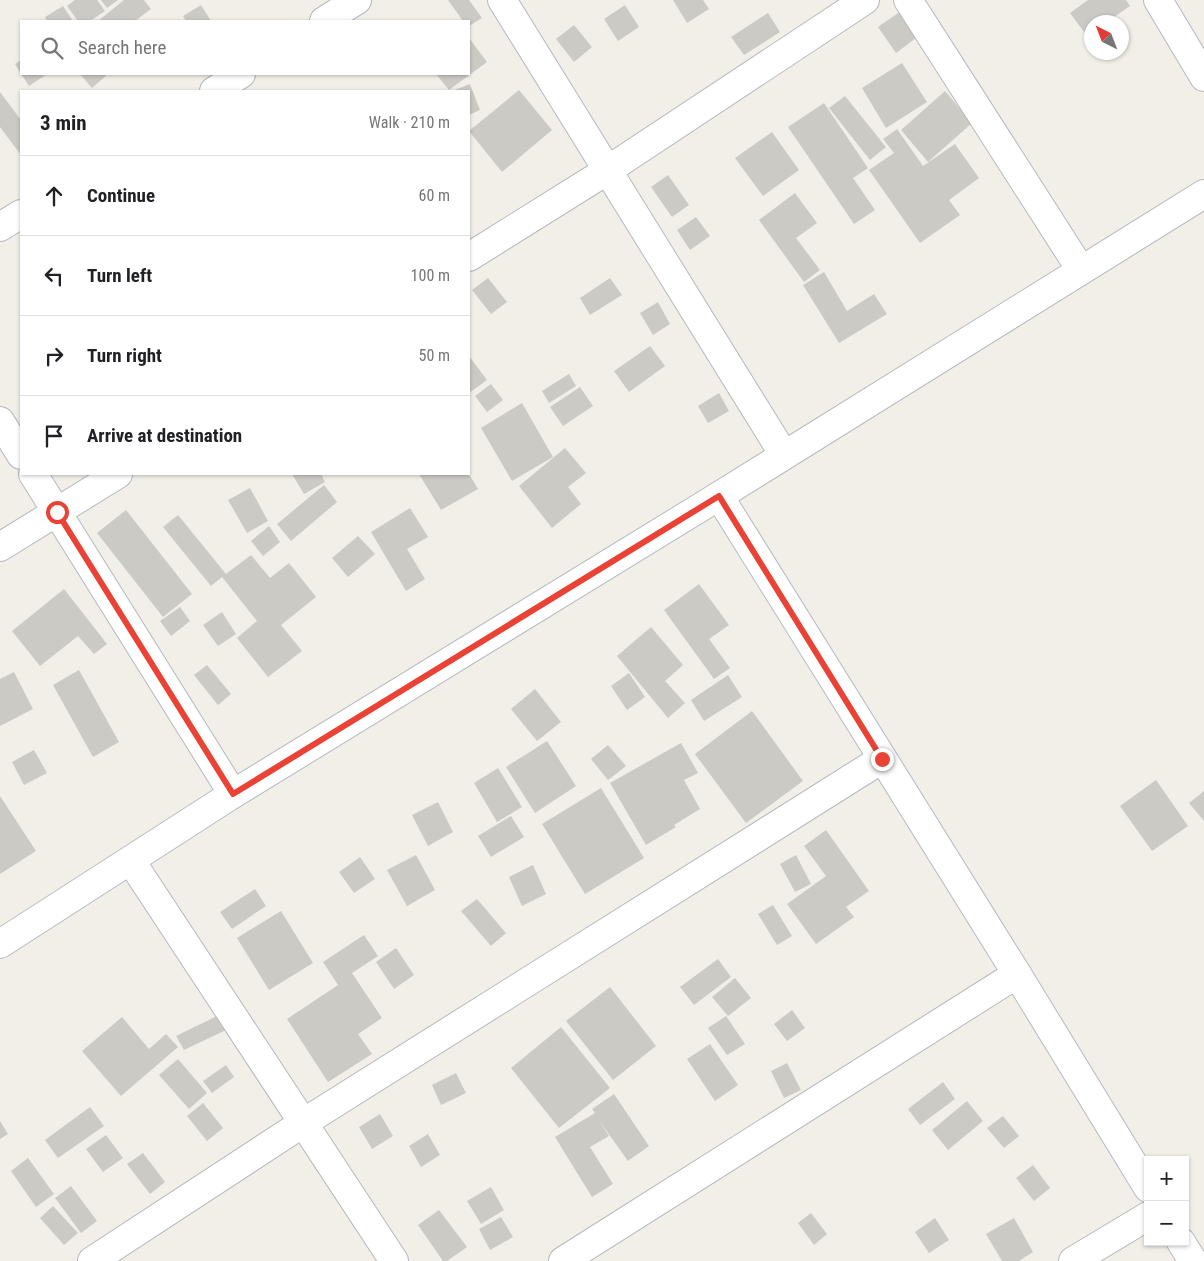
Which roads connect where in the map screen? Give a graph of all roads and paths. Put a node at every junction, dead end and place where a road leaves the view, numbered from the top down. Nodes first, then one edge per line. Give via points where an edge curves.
1 (358, 0) edge
2 (502, 0) edge
3 (865, 0) edge
4 (908, 0) edge
5 (1158, 0) edge
6 (326, 20) edge
7 (240, 75) edge
8 (1204, 77) edge
9 (216, 90) edge
10 (608, 170) junction
11 (1204, 194) edge
12 (20, 215) edge
13 (0, 227) edge
14 (470, 255) edge
15 (1081, 270) junction
16 (0, 421) edge
17 (20, 453) edge
18 (784, 455) junction
19 (34, 475) edge
20 (116, 475) edge
21 (719, 496) junction
22 (57, 512) junction
23 (0, 547) edge
24 (882, 759) junction
25 (233, 794) junction
26 (131, 861) junction
27 (0, 944) edge
28 (1017, 974) junction
29 (303, 1123) junction
30 (1144, 1181) edge
31 (1144, 1218) edge
32 (1184, 1246) edge
33 (92, 1261) edge
34 (394, 1261) edge
35 (563, 1261) edge
36 (1073, 1261) edge
37 (1193, 1261) edge

1 - 6 street
2 - 10 street
3 - 10 street
4 - 15 street
5 - 8 street
7 - 9 street
10 - 14 street
10 - 18 street
11 - 15 street
12 - 13 street
15 - 18 street
16 - 17 street
18 - 21 street
19 - 22 street
20 - 22 street
21 - 24 street
21 - 25 street
22 - 23 street
22 - 25 street
24 - 28 street
24 - 29 street
25 - 26 street
26 - 27 street
26 - 29 street
28 - 30 street
28 - 35 street
29 - 33 street
29 - 34 street
31 - 36 street
32 - 37 street

